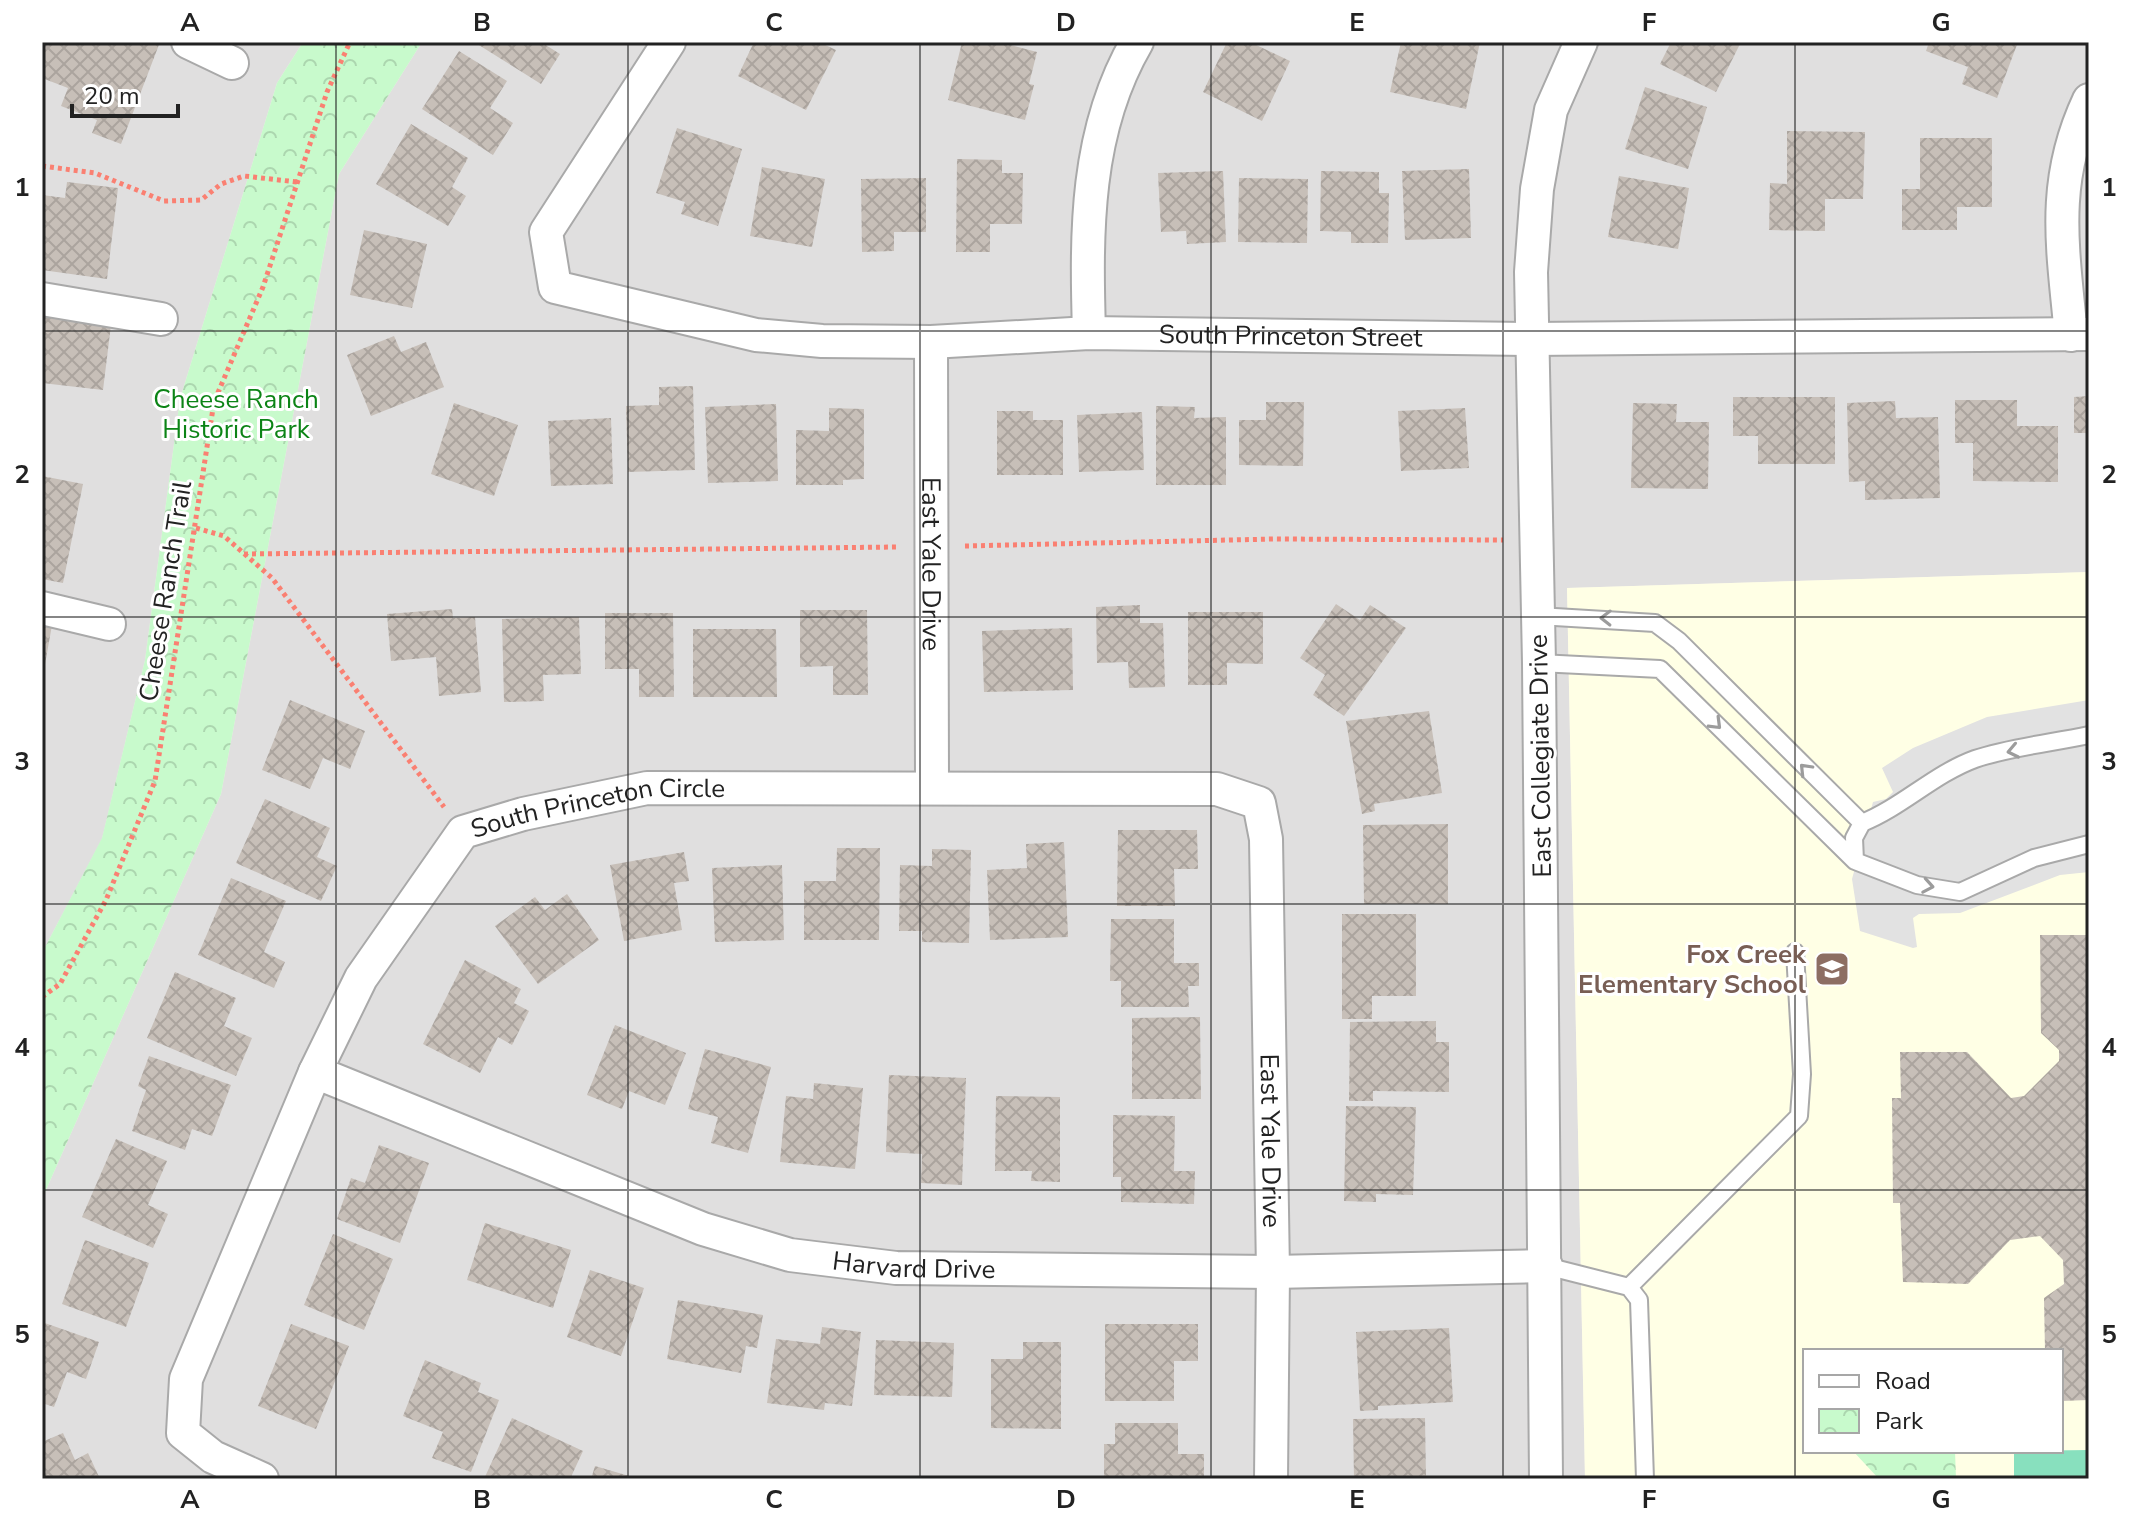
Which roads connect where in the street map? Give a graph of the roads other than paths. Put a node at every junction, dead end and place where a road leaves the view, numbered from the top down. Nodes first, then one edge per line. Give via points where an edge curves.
1 (188, 42) edge
2 (669, 42) edge
3 (1137, 42) edge
4 (1581, 42) edge
5 (232, 63) dead end
6 (2089, 100) edge
7 (42, 299) edge
8 (161, 319) dead end
9 (1089, 333) junction
10 (2080, 335) edge
11 (1532, 339) junction
12 (931, 342) junction
13 (42, 608) edge
14 (1538, 616) junction
15 (109, 624) dead end
16 (1539, 663) junction
17 (2089, 735) edge
18 (932, 786) junction
19 (1259, 803) joint
20 (1862, 823) junction
21 (2089, 844) edge
22 (1855, 861) junction
23 (1795, 952) dead end
24 (315, 1072) junction
25 (1546, 1266) junction
26 (1273, 1272) junction
27 (1629, 1287) junction
28 (262, 1479) edge
29 (1271, 1479) edge
30 (1546, 1479) edge
31 (1645, 1479) edge

1 - 5 street
2 - 12 street, South Princeton Street via 546,232 555,287 756,335
3 - 9 street via 1118,74 1093,161 1086,248
4 - 11 street, East Collegiate Drive via 1551,110 1537,189
6 - 10 street via 2074,132 2059,211
7 - 8 street
9 - 11 street, South Princeton Street
9 - 12 street, South Princeton Street
10 - 11 street, South Princeton Street
11 - 14 street, East Collegiate Drive
12 - 18 street, East Yale Drive
13 - 15 street
14 - 16 street, East Collegiate Drive
20 -> 14 lane via 1655,623
16 -> 22 lane via 1660,669
16 - 25 street, East Collegiate Drive
17 -> 20 lane via 1975,759
18 - 19 street, South Princeton Circle via 1217,789
18 - 24 street, South Princeton Circle via 647,788 463,832 361,978
19 - 26 street, East Yale Drive via 1266,839
20 - 22 lane via 1854,838
22 -> 21 lane via 1917,885 1960,892 2034,858
23 - 27 lane via 1802,1074 1799,1116
24 - 26 street, Harvard Drive via 703,1229 790,1255 896,1268
24 - 28 street, South Princeton Circle via 186,1379 183,1433 213,1457
25 - 26 street, Harvard Drive
25 - 27 lane
25 - 30 street, East Collegiate Drive
26 - 29 street, East Yale Drive
27 - 31 lane via 1639,1300

